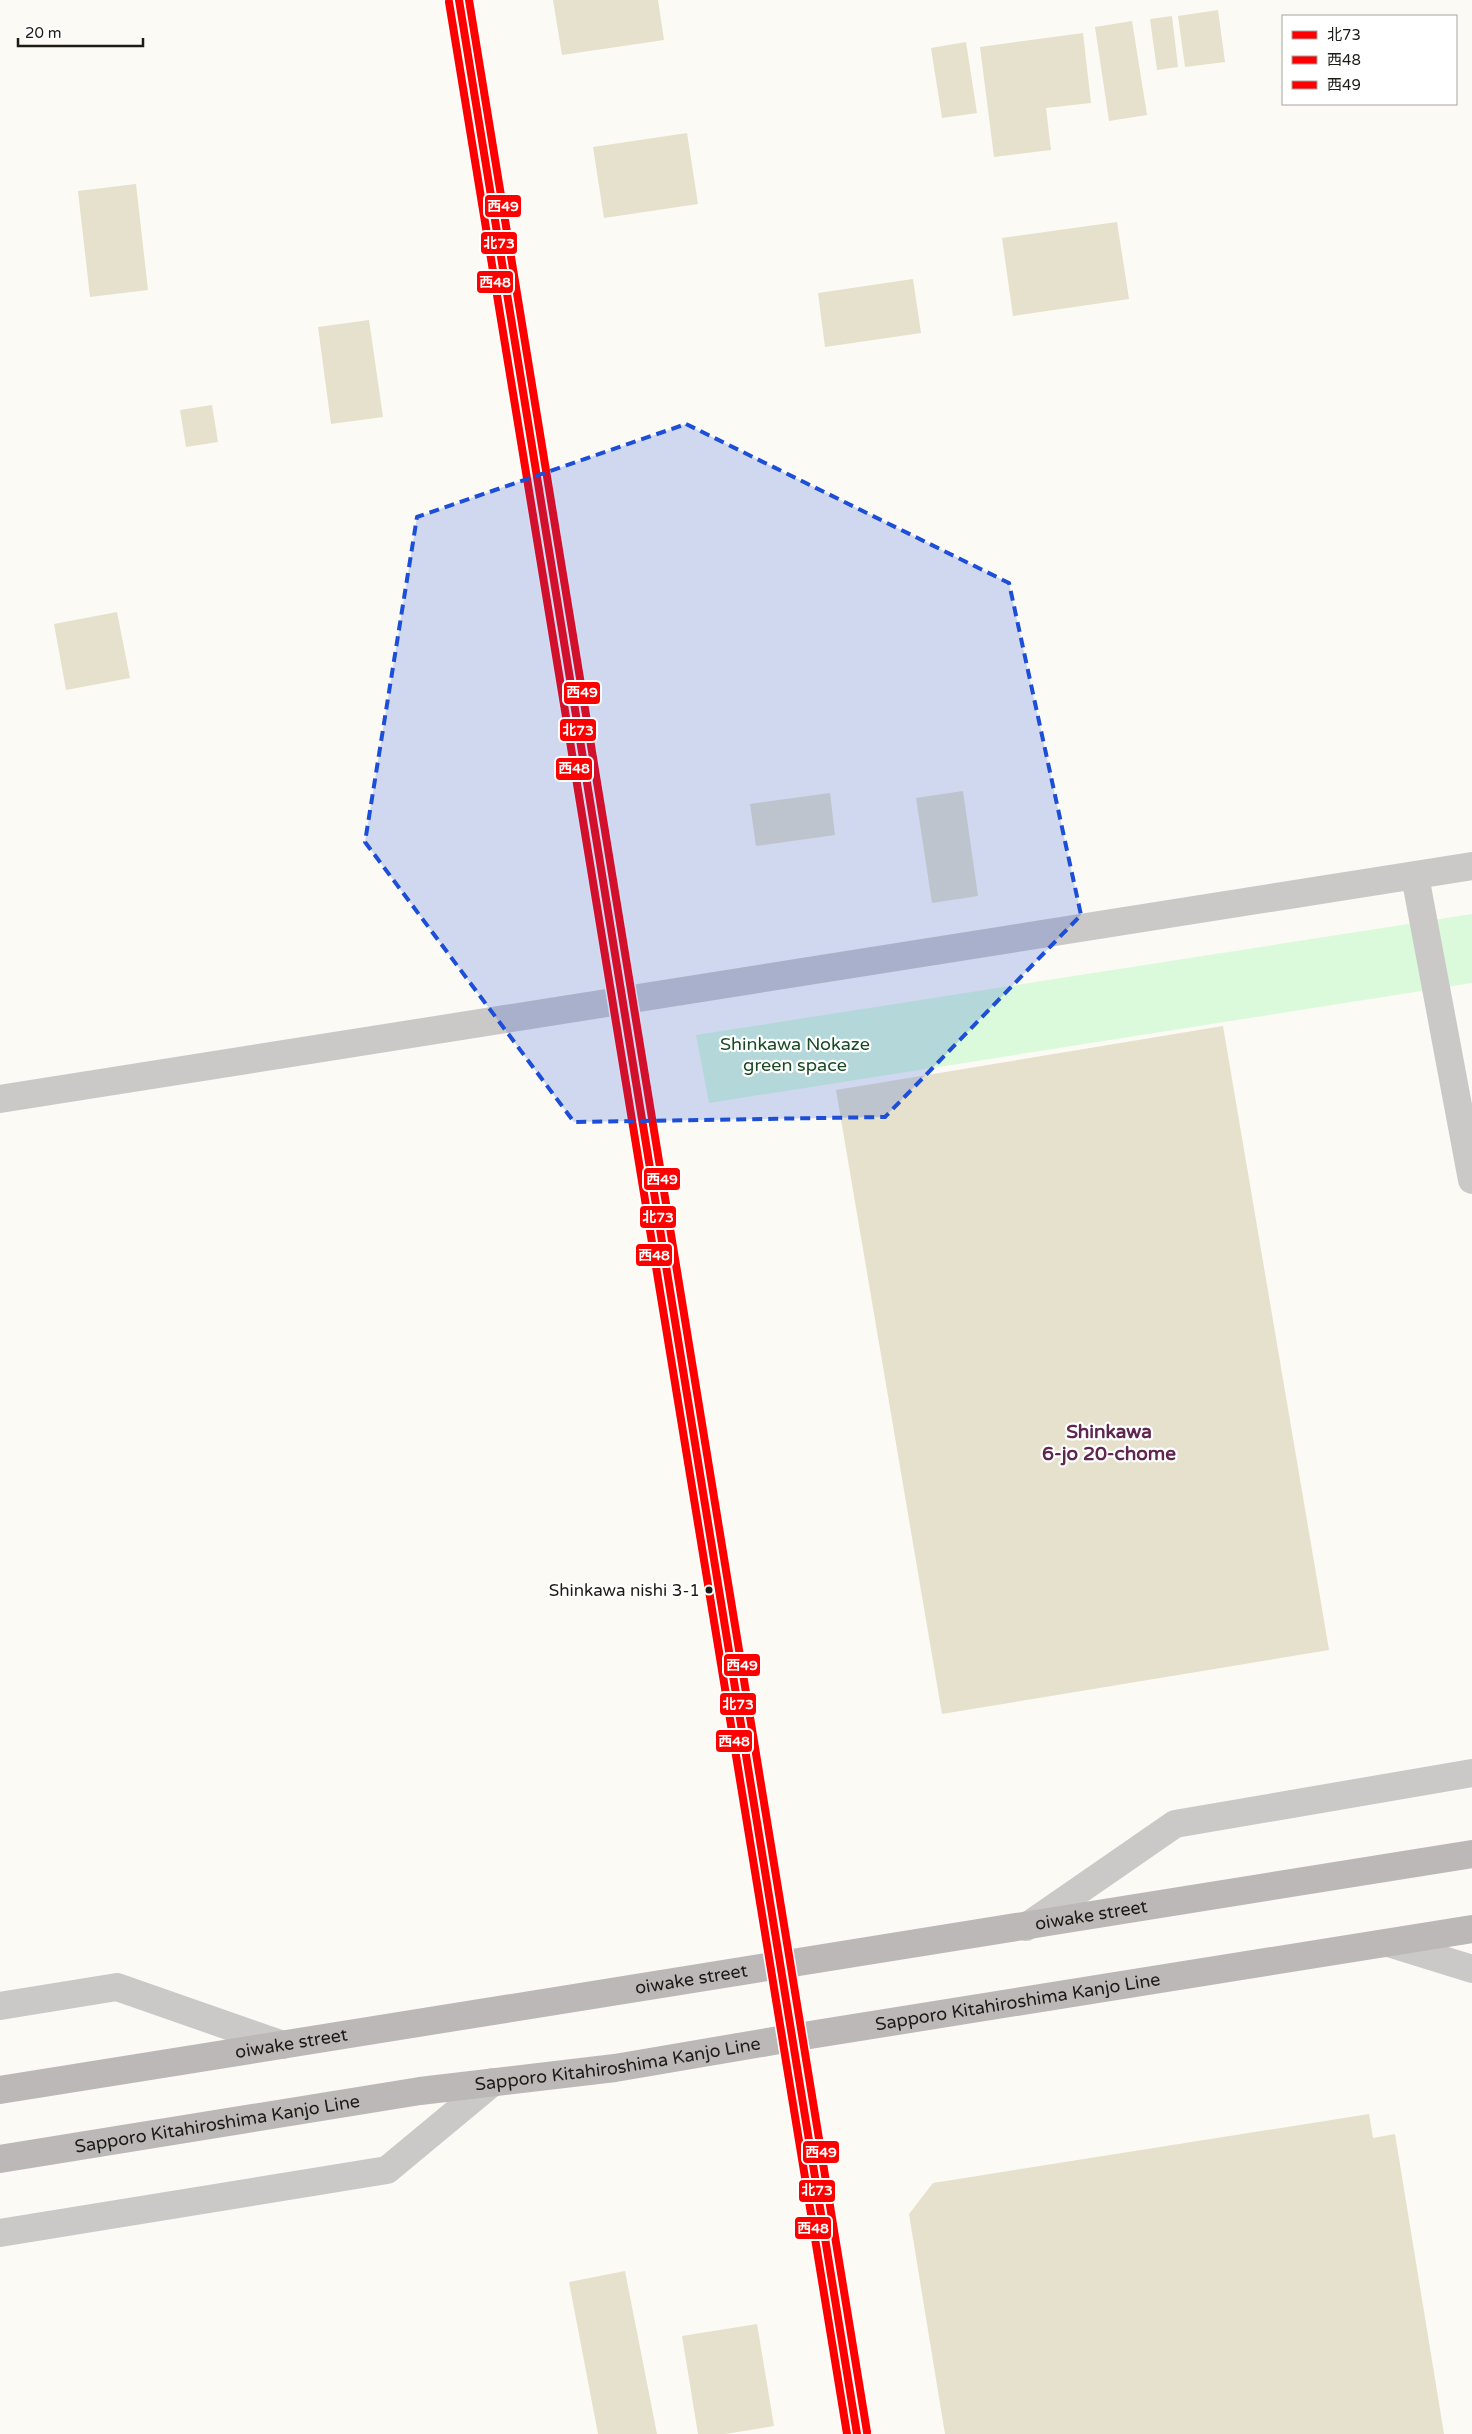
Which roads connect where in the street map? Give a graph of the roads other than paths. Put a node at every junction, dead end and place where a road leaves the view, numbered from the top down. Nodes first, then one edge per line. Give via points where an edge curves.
1 (459, 0) edge
2 (1472, 866) edge
3 (1415, 876) junction
4 (622, 1002) junction
5 (0, 1099) edge
6 (1472, 1180) edge
7 (1472, 1773) edge
8 (1472, 1854) edge
9 (1026, 1927) junction
10 (1472, 1929) edge
11 (1388, 1943) junction
12 (780, 1965) junction
13 (1472, 1968) edge
14 (0, 2006) edge
15 (792, 2038) junction
16 (283, 2045) junction
17 (493, 2082) junction
18 (0, 2090) edge
19 (0, 2159) edge
20 (0, 2233) edge
21 (857, 2434) edge

1 - 4 street
2 - 3 street
3 - 4 street
3 - 6 street
4 - 5 street
4 - 12 street
7 - 9 street via 1175,1824
8 - 9 main road, oiwake street
9 - 12 main road, oiwake street
10 - 11 main road, Sapporo Kitahiroshima Kanjo Line
11 - 13 street
11 - 15 main road, Sapporo Kitahiroshima Kanjo Line
12 - 15 street
12 - 16 main road, oiwake street
14 - 16 street via 117,1986
15 - 17 main road, Sapporo Kitahiroshima Kanjo Line via 615,2068
15 - 21 street
16 - 18 main road, oiwake street
17 - 19 main road, Sapporo Kitahiroshima Kanjo Line via 411,2092
17 - 20 street via 387,2170

